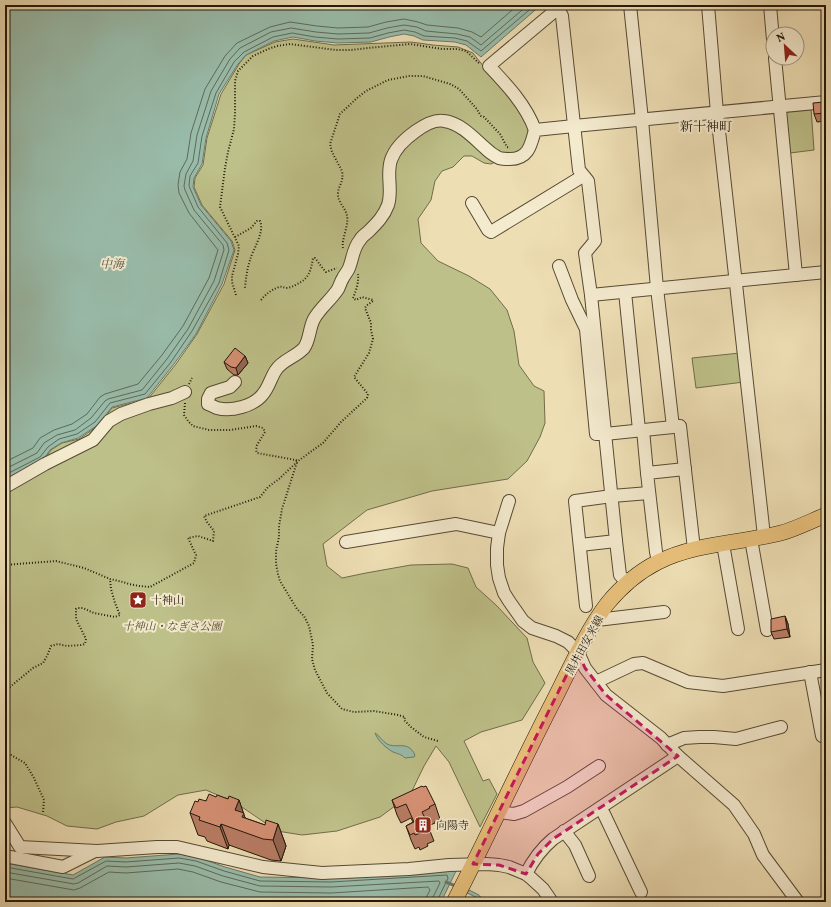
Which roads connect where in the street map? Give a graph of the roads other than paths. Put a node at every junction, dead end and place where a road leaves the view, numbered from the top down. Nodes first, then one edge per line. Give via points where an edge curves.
1 (630, 5) edge
2 (708, 5) edge
3 (770, 5) edge
4 (560, 7) edge
5 (772, 26) edge
6 (776, 66) edge
7 (826, 102) edge
8 (779, 107) junction
9 (717, 113) junction
10 (642, 120) junction
11 (574, 126) junction
12 (535, 130) junction
13 (583, 176) junction
14 (472, 204) dead end
15 (559, 266) dead end
16 (826, 272) edge
17 (796, 275) junction
18 (736, 281) junction
19 (657, 288) junction
20 (625, 292) junction
21 (591, 294) junction
22 (235, 382) dead end
23 (185, 392) dead end
24 (673, 427) junction
25 (641, 430) junction
26 (605, 434) junction
27 (685, 468) junction
28 (647, 473) junction
29 (5, 486) edge
30 (649, 493) junction
31 (612, 496) junction
32 (509, 501) dead end
33 (826, 515) edge
34 (500, 533) junction
35 (758, 538) junction
36 (616, 541) junction
37 (346, 542) dead end
38 (724, 544) junction
39 (580, 545) junction
40 (694, 549) junction
41 (658, 561) junction
42 (627, 583) junction
43 (586, 606) dead end
44 (664, 612) dead end
45 (597, 620) junction
46 (738, 629) dead end
47 (768, 630) dead end
48 (578, 652) junction
49 (826, 670) edge
50 (810, 672) junction
51 (596, 682) junction
52 (781, 727) dead end
53 (822, 736) dead end
54 (668, 745) junction
55 (678, 756) junction
56 (599, 766) dead end
57 (600, 808) junction
58 (499, 812) junction
59 (5, 823) edge
60 (564, 831) junction
61 (97, 852) junction
62 (5, 856) edge
63 (473, 864) junction
64 (526, 874) junction
65 (589, 876) dead end
66 (641, 892) dead end
67 (454, 902) edge
68 (552, 902) edge
69 (798, 902) edge

1 - 10 street
2 - 9 street
3 - 5 street
4 - 11 street
4 - 12 street via 489,66 528,114
6 - 8 street
7 - 8 street
8 - 9 street
8 - 17 street
9 - 10 street
9 - 18 street
10 - 11 street
10 - 19 street
11 - 12 street
11 - 13 street via 579,170
12 - 22 street via 526,153 515,159 499,158 465,131 444,121 432,123 408,138 391,161 388,174 390,195 383,216 360,240 339,288 313,320 304,348 276,369 264,393 256,402 228,409 208,404 211,393 230,387
13 - 14 street via 491,232
13 - 21 street via 588,181 595,241 585,254
15 - 26 street via 586,329 596,434
16 - 17 street
17 - 18 street
18 - 19 street
18 - 35 street
19 - 20 street
19 - 24 street
20 - 21 street
20 - 25 street
21 - 26 street
23 - 29 street via 121,414 110,421 93,440
24 - 25 street
24 - 27 street via 680,426
25 - 26 street
25 - 28 street
26 - 31 street
27 - 28 street
27 - 40 street
28 - 30 street
30 - 31 street
30 - 41 street
31 - 36 street
31 - 39 street via 575,501
32 - 34 street
33 - 35 main road, 黒井田安来線 via 783,532
34 - 37 street via 456,524
34 - 48 street via 496,548 497,565 504,593 509,601 523,621 532,628 568,642
35 - 38 main road, 黒井田安来線
35 - 47 street
36 - 39 street
36 - 42 street via 620,575
38 - 40 main road, 黒井田安来線
38 - 46 street
39 - 43 street
40 - 41 main road, 黒井田安来線
41 - 42 main road, 黒井田安来線
42 - 45 main road, 黒井田安来線
44 - 45 street
45 - 48 main road, 黒井田安来線
48 - 51 street via 585,668
48 - 58 main road, 黒井田安来線
49 - 50 street
50 - 51 street via 723,686 688,682 642,663 634,664
50 - 53 street
51 - 54 street via 606,695
52 - 54 street via 736,739 684,738
54 - 55 street
55 - 57 street
55 - 69 street via 734,804 754,834 763,855
56 - 58 street via 567,788 524,811 514,814
57 - 60 street
57 - 66 street
58 - 63 main road, 黒井田安来線
59 - 61 street via 20,847
60 - 64 street via 545,846
60 - 65 street via 575,845
61 - 62 street via 62,867
61 - 63 street via 177,847 263,868 322,873
63 - 64 street via 498,865
63 - 67 main road, 黒井田安来線
64 - 68 street via 543,889

